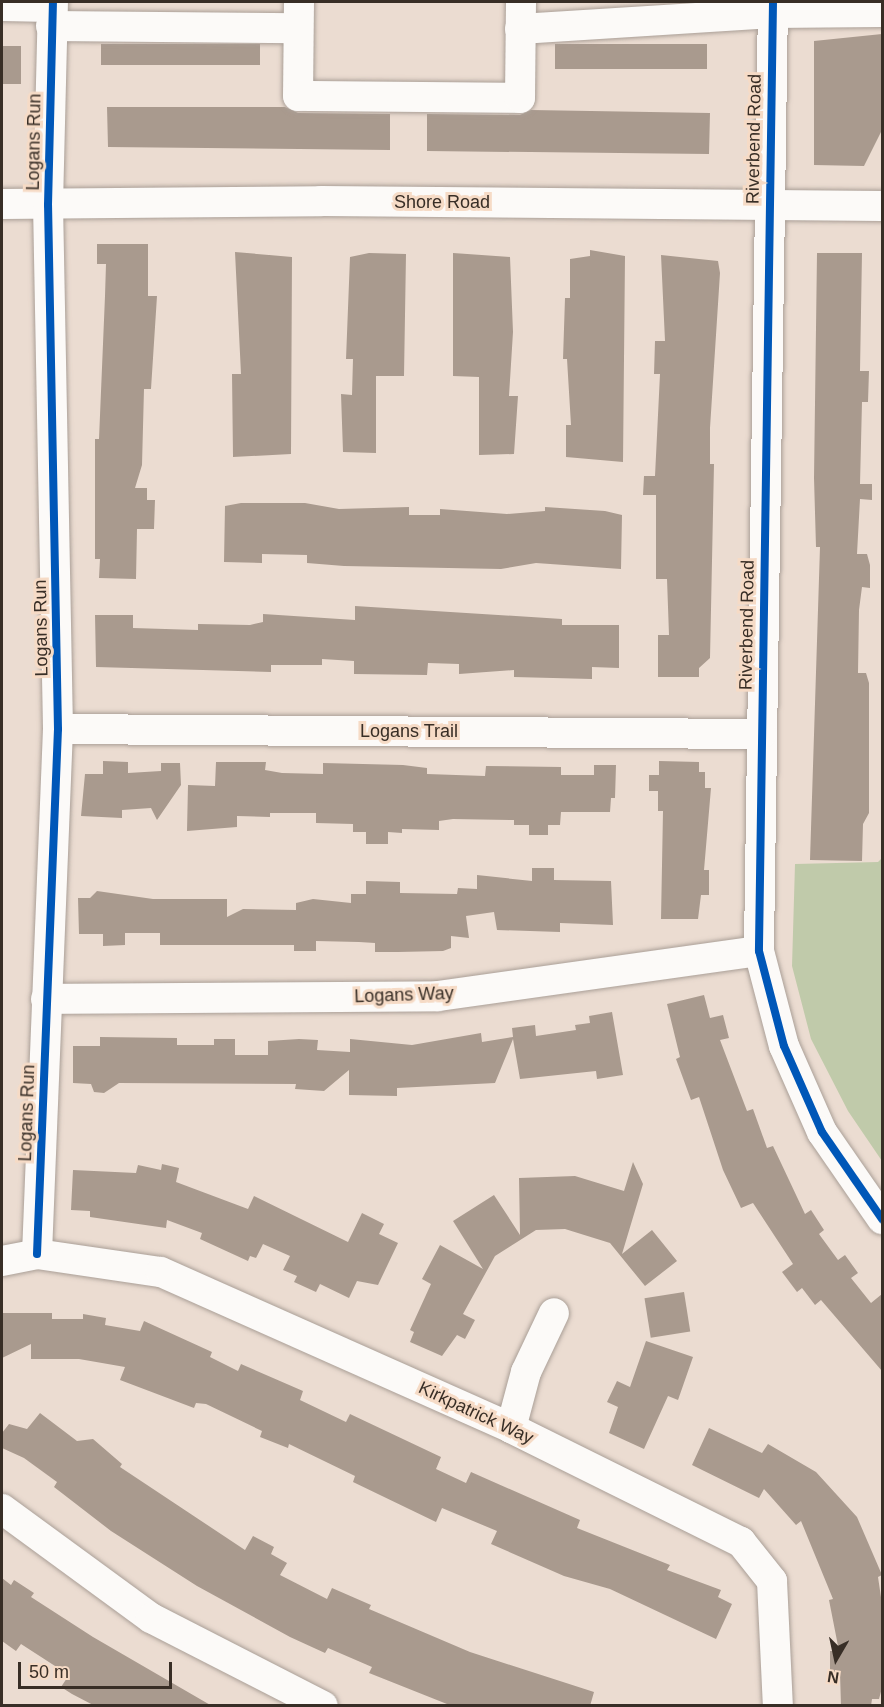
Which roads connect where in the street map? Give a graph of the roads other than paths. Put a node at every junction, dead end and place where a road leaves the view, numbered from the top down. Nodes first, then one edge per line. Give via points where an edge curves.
1 (2, 6) edge
2 (773, 7) edge
3 (52, 11) edge
4 (882, 12) edge
5 (298, 15) edge
6 (520, 15) edge
7 (2, 204) edge
8 (768, 204) junction
9 (48, 205) junction
10 (882, 206) edge
11 (58, 729) junction
12 (760, 734) junction
13 (759, 951) junction
14 (46, 999) junction
15 (882, 1219) edge
16 (37, 1254) junction
17 (2, 1261) edge
18 (554, 1313) dead end
19 (511, 1428) junction
20 (2, 1509) edge
21 (321, 1705) edge
22 (778, 1706) edge

1 - 3 street
2 - 4 street
2 - 6 street
2 - 8 street, Riverbend Road
3 - 5 street
3 - 9 street, Logans Run
5 - 6 street via 298,96 520,98
7 - 9 street, Shore Road
8 - 9 street, Shore Road via 321,201
8 - 10 street, Shore Road
8 - 12 street, Riverbend Road
9 - 11 street, Logans Run
11 - 12 street, Logans Trail
11 - 14 street, Logans Run
12 - 13 street, Riverbend Road
13 - 14 street, Logans Way via 438,996
13 - 15 street, Riverbend Road via 784,1046 822,1132
14 - 16 street, Logans Run
16 - 17 street, Kirkpatrick Way
16 - 19 street, Kirkpatrick Way via 161,1272
18 - 19 street via 526,1372
19 - 22 street, Kirkpatrick Way via 741,1542 772,1581
20 - 21 street via 151,1618

